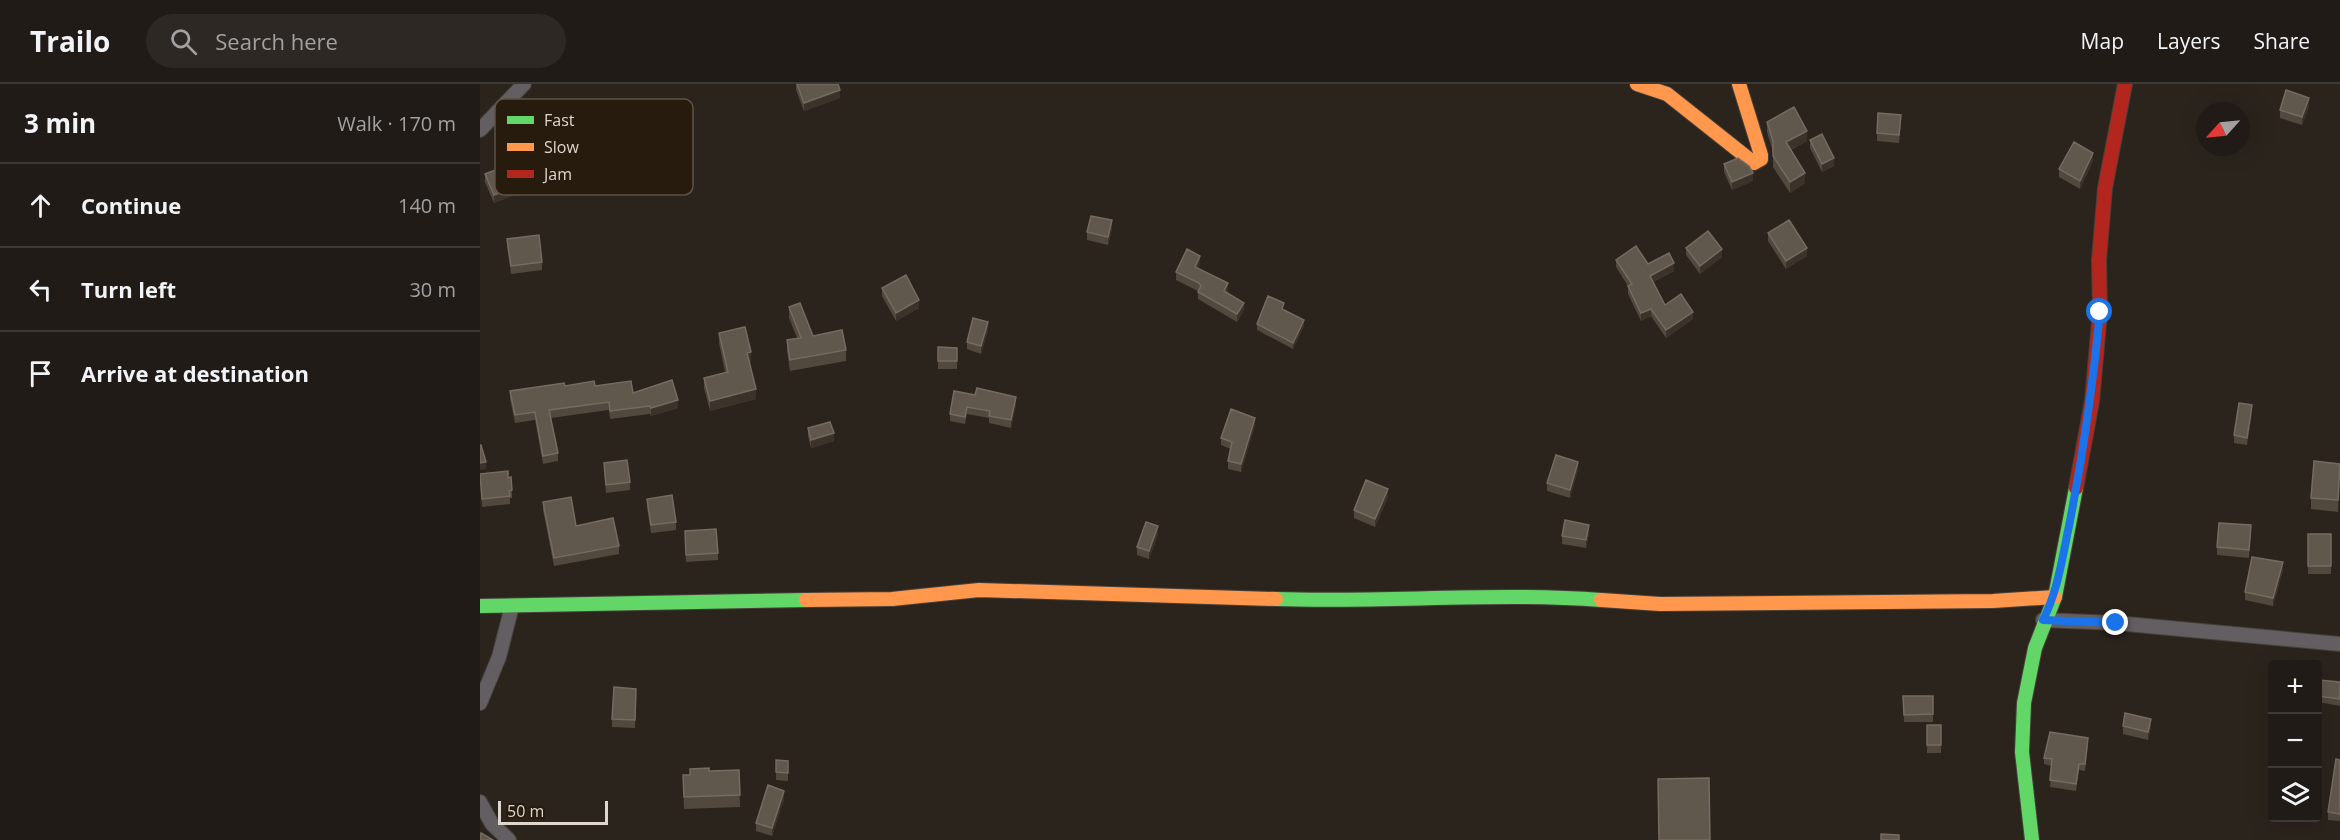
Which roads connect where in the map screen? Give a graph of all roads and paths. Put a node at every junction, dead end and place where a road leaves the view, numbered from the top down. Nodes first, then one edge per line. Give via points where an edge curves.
1 (524, 84) edge
2 (1637, 84) edge
3 (1739, 84) edge
4 (2124, 84) edge
5 (510, 99) edge
6 (495, 114) edge
7 (480, 130) edge
8 (2055, 597) junction
9 (480, 606) edge
10 (512, 606) junction
11 (2043, 620) junction
12 (2340, 644) edge
13 (480, 704) edge
14 (480, 802) edge
15 (509, 840) edge
16 (2032, 840) edge

1 - 5 street
2 - 3 street via 1667,94 1754,163 1761,155
4 - 8 street via 2105,188 2092,401
6 - 7 street
8 - 10 street via 1660,604 1566,597 1328,601 979,590 892,599
8 - 11 street
9 - 10 street
10 - 13 street via 499,657
11 - 12 street
11 - 16 street via 2027,686 2022,739
14 - 15 street via 492,824

